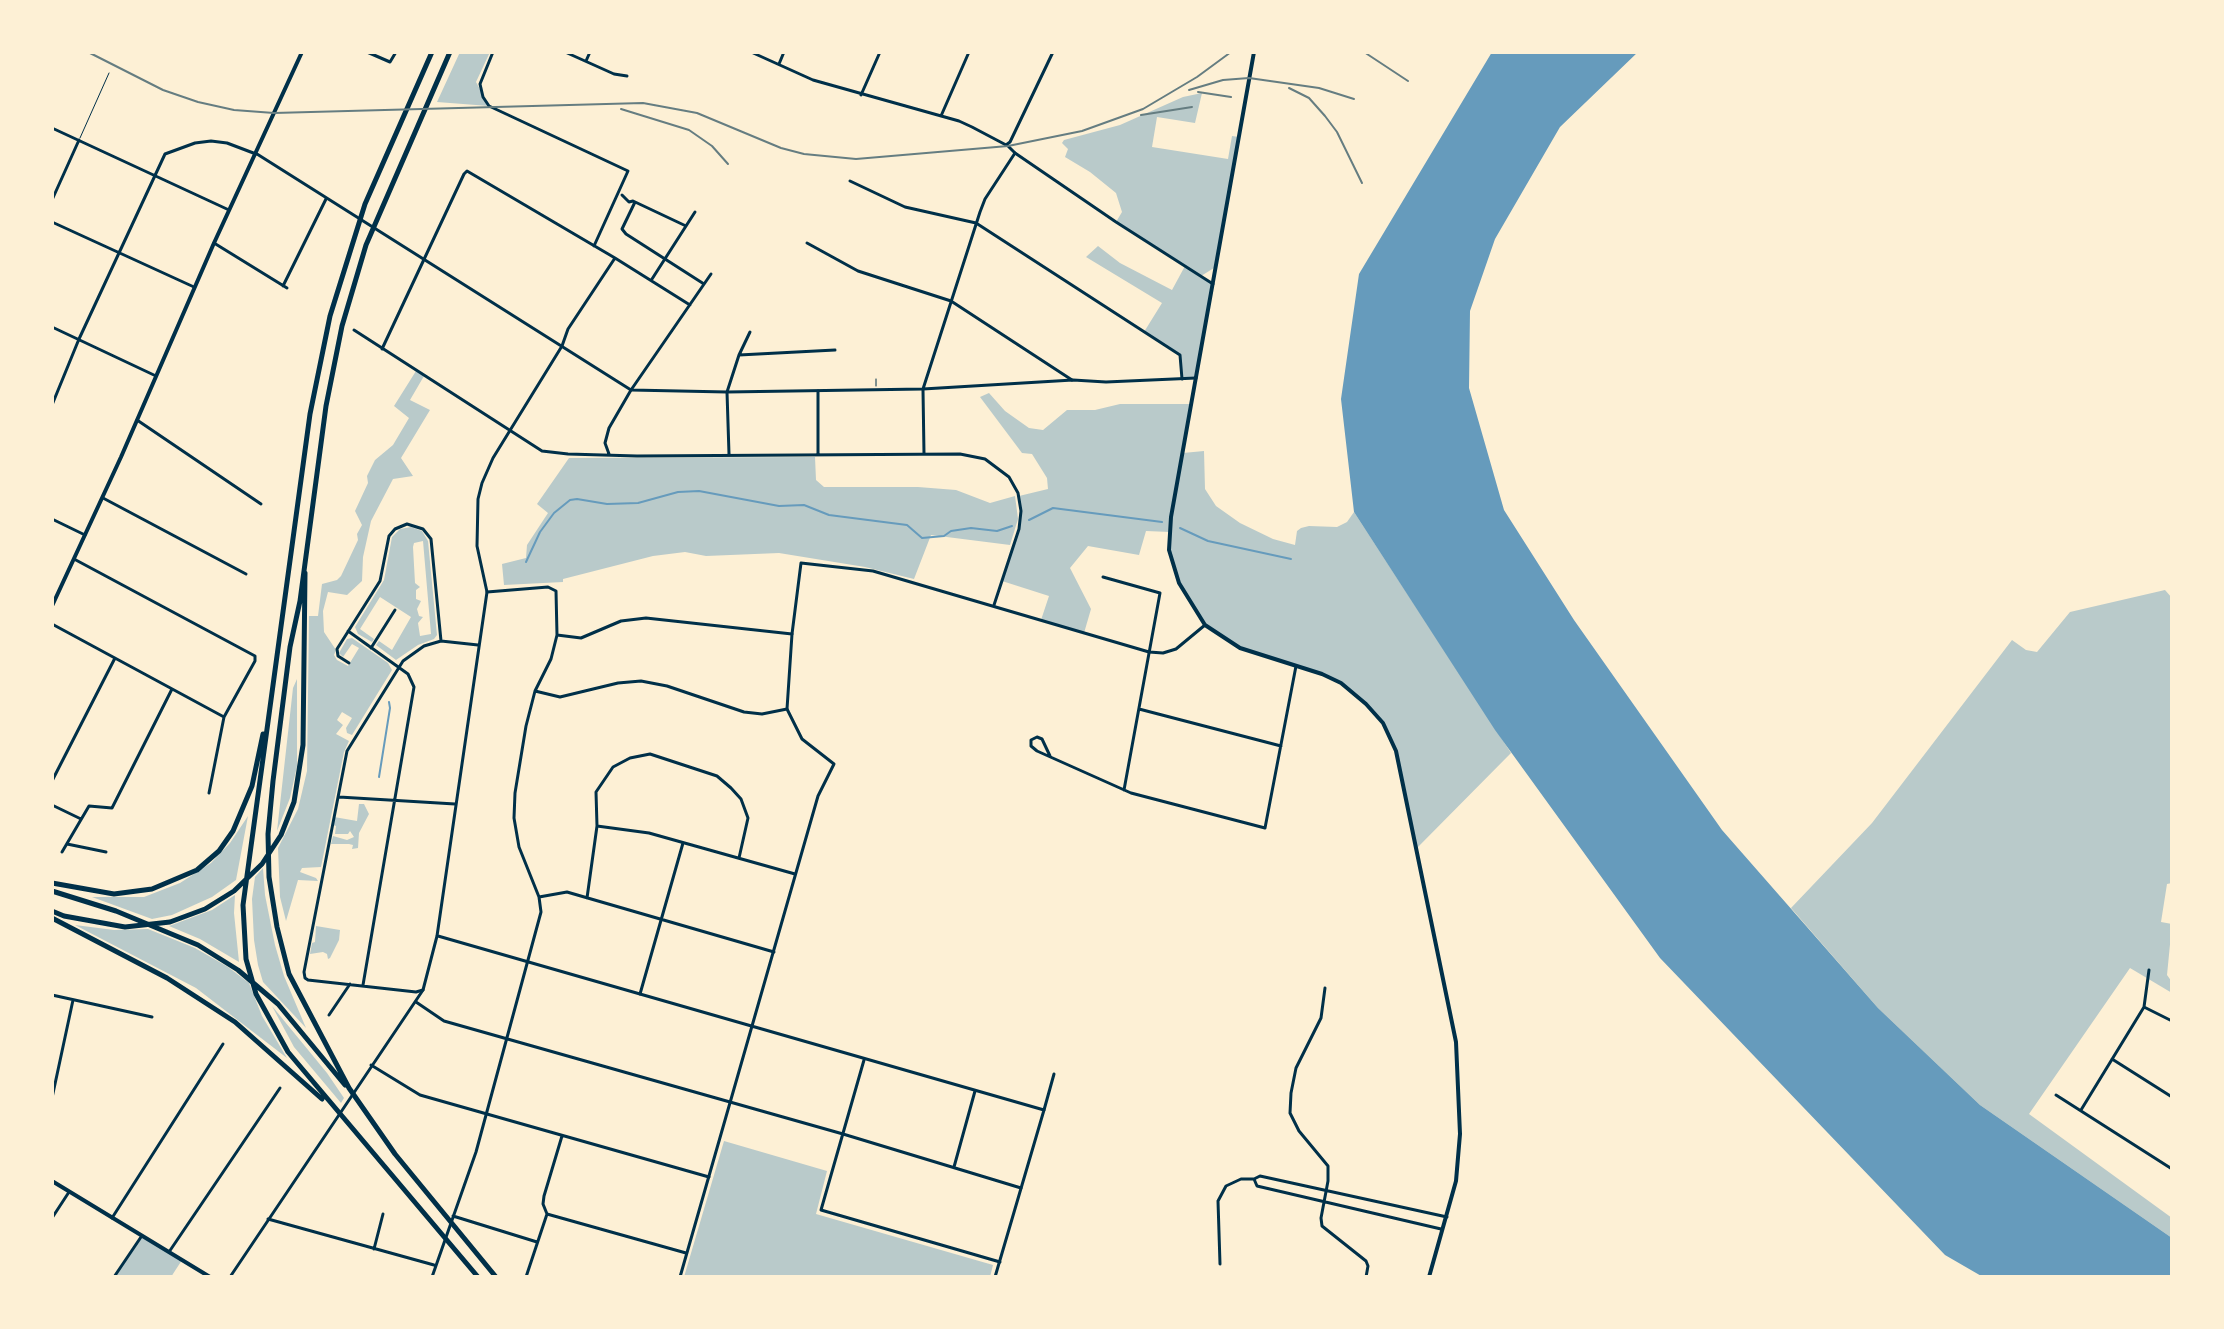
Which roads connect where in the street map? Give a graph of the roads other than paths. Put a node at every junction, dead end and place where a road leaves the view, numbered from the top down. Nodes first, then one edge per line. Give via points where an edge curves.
1 (302, 52) edge
2 (367, 52) edge
3 (396, 52) edge
4 (430, 52) edge
5 (452, 52) edge
6 (493, 52) edge
7 (565, 52) edge
8 (590, 52) edge
9 (751, 52) edge
10 (784, 52) edge
11 (880, 52) edge
12 (969, 52) edge
13 (1053, 52) edge
14 (1254, 52) edge
15 (586, 61) junction
16 (779, 64) junction
17 (109, 73) dead end
18 (627, 76) dead end
19 (861, 95) junction
20 (941, 116) junction
21 (52, 128) edge
22 (79, 140) junction
23 (1006, 145) junction
24 (1015, 153) junction
25 (256, 154) junction
26 (155, 174) junction
27 (850, 181) dead end
28 (620, 194) junction
29 (326, 199) junction
30 (52, 200) edge
31 (634, 201) junction
32 (229, 210) junction
33 (695, 212) dead end
34 (52, 222) edge
35 (976, 223) junction
36 (686, 226) junction
37 (214, 243) junction
38 (807, 243) dead end
39 (594, 246) junction
40 (119, 252) junction
41 (615, 258) junction
42 (425, 260) junction
43 (665, 260) junction
44 (711, 274) dead end
45 (651, 281) junction
46 (704, 284) junction
47 (1213, 284) junction
48 (194, 287) junction
49 (951, 301) junction
50 (690, 305) junction
51 (52, 327) edge
52 (354, 330) dead end
53 (750, 332) dead end
54 (79, 339) junction
55 (562, 346) junction
56 (382, 349) junction
57 (835, 350) dead end
58 (739, 355) junction
59 (156, 376) junction
60 (1196, 378) junction
61 (876, 379) dead end
62 (1182, 379) junction
63 (1073, 380) junction
64 (876, 389) junction
65 (923, 389) junction
66 (631, 390) junction
67 (818, 390) junction
68 (727, 392) junction
69 (52, 405) edge
70 (137, 420) junction
71 (510, 432) junction
72 (609, 454) junction
73 (729, 454) junction
74 (924, 454) junction
75 (818, 455) junction
76 (103, 498) junction
77 (261, 504) dead end
78 (52, 519) edge
79 (86, 535) junction
80 (305, 552) junction
81 (74, 559) junction
82 (246, 574) dead end
83 (1103, 577) dead end
84 (487, 592) junction
85 (994, 605) junction
86 (52, 606) edge
87 (395, 610) dead end
88 (52, 624) edge
89 (1205, 625) junction
90 (348, 631) junction
91 (792, 634) junction
92 (557, 635) junction
93 (441, 641) junction
94 (479, 645) junction
95 (371, 648) junction
96 (1149, 652) junction
97 (115, 658) junction
98 (349, 663) dead end
99 (1296, 666) junction
100 (399, 667) junction
101 (172, 689) junction
102 (535, 691) junction
103 (272, 693) junction
104 (787, 709) junction
105 (1139, 709) junction
106 (224, 717) junction
107 (1281, 746) junction
108 (1050, 756) junction
109 (52, 781) edge
110 (1124, 790) junction
111 (209, 793) dead end
112 (339, 797) junction
113 (395, 802) junction
114 (455, 804) junction
115 (52, 805) edge
116 (81, 819) junction
117 (597, 826) junction
118 (683, 843) junction
119 (67, 844) junction
120 (62, 852) dead end
121 (106, 852) dead end
122 (739, 858) junction
123 (796, 875) junction
124 (52, 883) edge
125 (52, 891) edge
126 (539, 897) junction
127 (587, 898) junction
128 (52, 911) edge
129 (52, 918) edge
130 (661, 918) junction
131 (437, 936) junction
132 (774, 952) junction
133 (528, 962) junction
134 (2149, 970) dead end
135 (350, 984) junction
136 (363, 985) junction
137 (1325, 988) dead end
138 (423, 990) junction
139 (640, 994) junction
140 (52, 995) edge
141 (73, 999) junction
142 (416, 1002) junction
143 (2144, 1007) junction
144 (329, 1015) dead end
145 (152, 1017) dead end
146 (2172, 1021) edge
147 (753, 1026) junction
148 (506, 1038) junction
149 (223, 1044) dead end
150 (2112, 1059) junction
151 (864, 1060) junction
152 (371, 1065) junction
153 (1054, 1074) dead end
154 (280, 1088) dead end
155 (349, 1089) junction
156 (975, 1091) junction
157 (2056, 1095) dead end
158 (2172, 1097) edge
159 (52, 1098) edge
160 (730, 1103) junction
161 (335, 1110) junction
162 (1044, 1110) junction
163 (2081, 1110) junction
164 (486, 1114) junction
165 (843, 1134) junction
166 (562, 1136) junction
167 (954, 1167) junction
168 (2172, 1169) edge
169 (709, 1177) junction
170 (1254, 1179) junction
171 (52, 1181) edge
172 (1021, 1188) junction
173 (1326, 1191) junction
174 (69, 1192) junction
175 (1324, 1201) junction
176 (383, 1214) dead end
177 (547, 1214) junction
178 (452, 1216) junction
179 (1447, 1217) junction
180 (52, 1218) edge
181 (112, 1218) junction
182 (268, 1219) junction
183 (1444, 1230) junction
184 (141, 1236) junction
185 (537, 1242) junction
186 (374, 1249) junction
187 (169, 1252) junction
188 (687, 1253) junction
189 (1000, 1262) junction
190 (1220, 1264) dead end
191 (436, 1265) junction
192 (114, 1277) edge
193 (210, 1277) edge
194 (230, 1277) edge
195 (432, 1277) edge
196 (478, 1277) edge
197 (496, 1277) edge
198 (526, 1277) edge
199 (680, 1277) edge
200 (995, 1277) edge
201 (1366, 1277) edge
202 (1429, 1277) edge

1 - 25 main road
2 - 3 street via 390,62
4 - 103 highway via 353,235 330,316 310,414
5 - 80 highway via 379,212 342,326
6 - 28 street via 481,80 485,102 628,171
7 - 15 street
8 - 15 street
9 - 16 street
10 - 16 street
11 - 19 street
12 - 20 street
13 - 23 street
14 - 47 main road
15 - 18 street
16 - 19 street
17 - 22 lane
19 - 20 street
20 - 23 street
21 - 22 street
22 - 26 street
22 - 30 street
23 - 24 street
24 - 35 street
24 - 47 street
25 - 26 street via 227,143 195,143 170,150
25 - 29 street
25 - 32 main road
26 - 32 street
26 - 40 street
27 - 35 street via 905,207
28 - 31 street
28 - 39 street
29 - 37 street via 285,287
29 - 42 street
31 - 36 street
31 - 43 street via 622,229
32 - 37 main road
33 - 36 street
34 - 40 street
35 - 49 street
35 - 62 street via 1180,355
36 - 43 street
37 - 48 main road
38 - 49 street via 858,271
39 - 41 street
39 - 42 street via 471,171 464,174
40 - 48 street
40 - 54 street
41 - 45 street
41 - 55 street
42 - 55 street
42 - 56 street
43 - 45 street
43 - 46 street
44 - 46 street
45 - 50 street
46 - 50 street
47 - 60 main road
48 - 59 main road
49 - 63 street
49 - 65 street
50 - 66 street
51 - 54 street
52 - 56 street
53 - 58 street
54 - 59 street
54 - 69 street
55 - 66 street
55 - 71 street
56 - 71 street
57 - 58 street
58 - 68 street
59 - 70 main road
60 - 62 street
60 - 89 main road via 1169,550 1179,583
61 - 64 lane
62 - 63 street
63 - 65 street
64 - 65 street
64 - 67 street
65 - 74 street
66 - 68 street
66 - 72 street via 605,439
67 - 68 street
67 - 75 street
68 - 73 street
70 - 76 main road
70 - 77 street
71 - 72 street via 542,451
71 - 84 street via 493,458 478,499 477,546
72 - 73 street
73 - 75 street
74 - 75 street
74 - 85 street via 980,457 1000,467 1015,487 1019,529
76 - 79 main road
76 - 82 street
78 - 79 street
79 - 81 main road
80 - 128 highway via 303,745 294,802 262,864 234,891 170,922 125,927
80 - 155 highway via 273,781 269,877 289,974
81 - 86 main road
81 - 106 street via 255,656
83 - 96 street via 1160,593
84 - 92 street via 548,587 556,591
84 - 94 street
85 - 91 street via 873,571 801,563
85 - 96 street
87 - 95 street
88 - 97 street
89 - 96 street via 1176,649
89 - 99 main road via 1240,648
90 - 93 street via 381,579 387,538 408,524 423,529 431,540
90 - 95 street
90 - 98 street via 337,653
91 - 92 street via 646,618 621,621 581,638
91 - 104 street
92 - 102 street
93 - 94 street
93 - 100 street via 417,650
94 - 114 street
95 - 100 street
96 - 105 street
97 - 101 street
97 - 109 street
99 - 107 street
99 - 179 main road via 1341,683 1358,697 1383,723 1396,751 1456,1042 1460,1134
100 - 112 street via 348,748
100 - 113 street via 414,688
101 - 106 street
101 - 116 street via 112,808 89,806
102 - 104 street via 560,697 641,681 744,712
102 - 126 street via 514,818
103 - 124 highway via 252,786 219,851 197,870 152,889 114,894
103 - 161 highway via 243,905 246,959 256,994 288,1052
104 - 123 street via 804,741 834,764 818,796
105 - 107 street
105 - 110 street
106 - 111 street
107 - 110 street via 1265,828
108 - 108 street via 1042,739 1031,740 1031,747
108 - 110 street
112 - 113 street
112 - 135 street via 304,972 308,980
113 - 114 street
113 - 136 street
114 - 131 street
115 - 116 street
116 - 119 street
117 - 118 street
117 - 122 street via 596,792 603,779 613,767 650,754 717,776 741,799 748,818
117 - 127 street
118 - 122 street
118 - 130 street
119 - 120 street
119 - 121 street
122 - 123 street
123 - 132 street
125 - 155 highway via 198,945 238,970 278,1004
126 - 127 street via 567,892
126 - 133 street via 541,912
127 - 130 street
129 - 161 highway via 167,978 235,1022
130 - 132 street
130 - 139 street
131 - 133 street
131 - 138 street
132 - 147 street
133 - 139 street
133 - 148 street
134 - 143 street
135 - 136 street
135 - 144 street
136 - 138 street
137 - 173 street via 1321,1018 1296,1068 1290,1109 1297,1128 1327,1163
138 - 142 street
139 - 147 street
140 - 141 street
141 - 145 street
141 - 159 street
142 - 148 street via 444,1021
142 - 152 street
143 - 146 street
143 - 150 street
147 - 151 street
147 - 160 street
148 - 160 street
148 - 164 street
149 - 181 street
150 - 158 street
150 - 163 street
151 - 156 street
151 - 165 street
152 - 164 street via 420,1095
152 - 182 street
153 - 162 street
154 - 187 street
155 - 197 highway
156 - 162 street
156 - 167 street
157 - 163 street
160 - 165 street
160 - 169 street
161 - 196 highway
162 - 172 street
163 - 168 street
164 - 166 street
164 - 178 street
165 - 167 street
165 - 189 street via 821,1210
166 - 169 street
166 - 177 street via 544,1196
167 - 172 street
169 - 188 street
170 - 173 street
170 - 175 street via 1257,1186
170 - 190 street via 1233,1182 1220,1195
171 - 174 main road
172 - 189 street
173 - 175 street
173 - 179 street
174 - 180 street
174 - 181 main road
175 - 183 street
175 - 201 street via 1322,1226 1366,1261
176 - 186 street
177 - 185 street
177 - 188 street
178 - 185 street
178 - 191 street
179 - 183 main road
181 - 184 main road
182 - 186 street
182 - 194 street
183 - 202 main road
184 - 187 main road
184 - 192 street
185 - 198 street
186 - 191 street
187 - 193 main road
188 - 199 street
189 - 200 street
191 - 195 street

